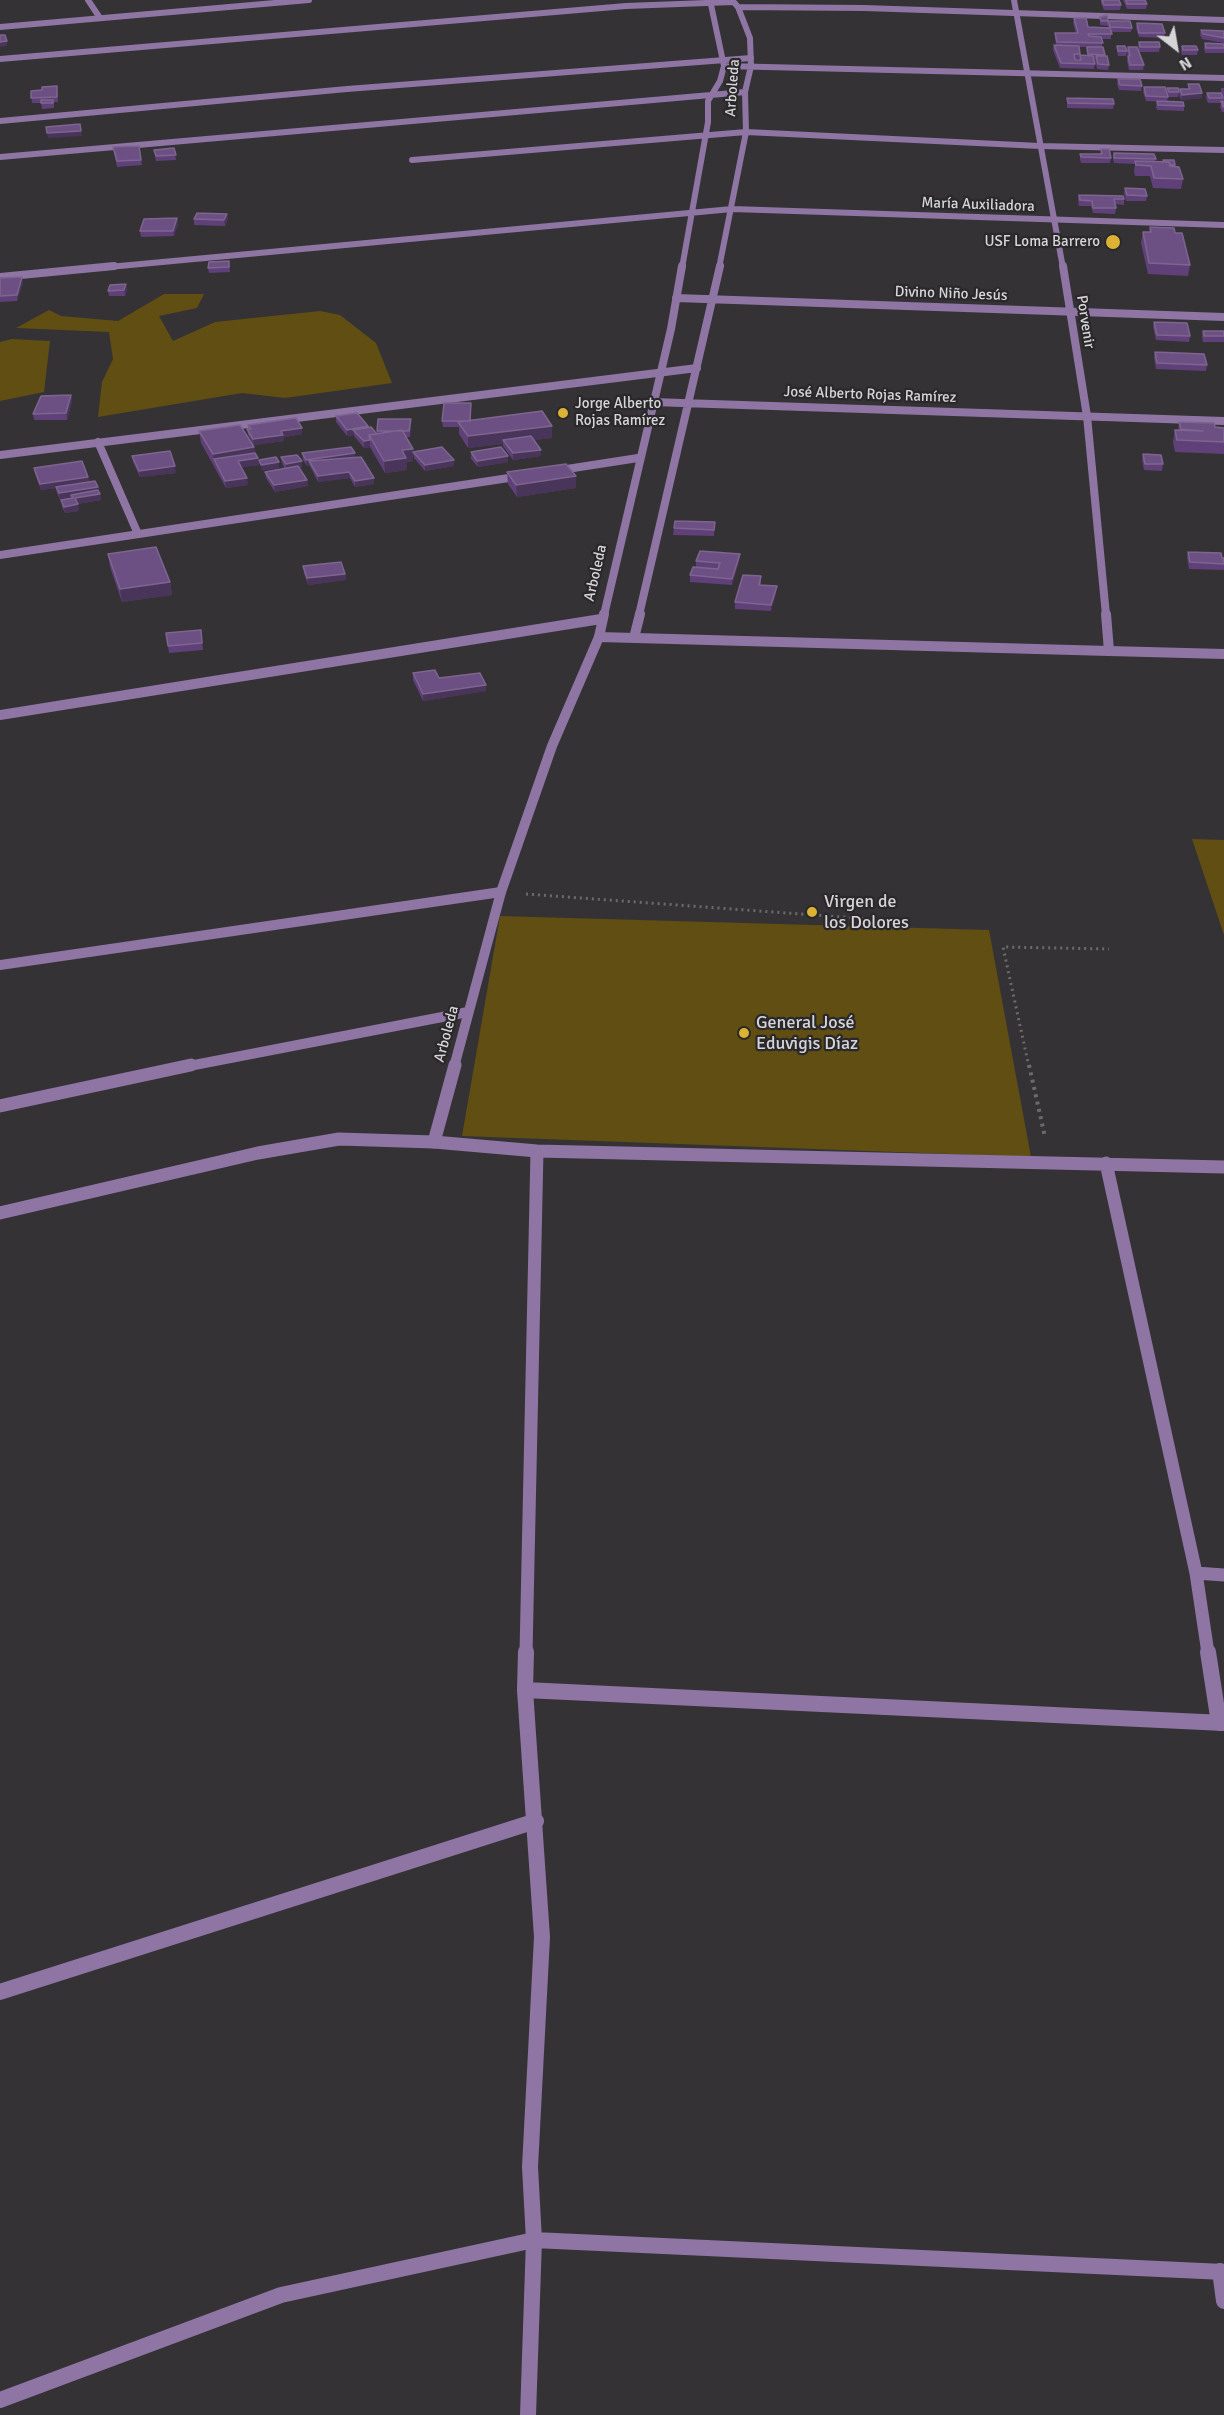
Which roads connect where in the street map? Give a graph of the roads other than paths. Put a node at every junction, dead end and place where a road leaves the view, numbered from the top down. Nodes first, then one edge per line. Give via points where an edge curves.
1 (88, 0) edge
2 (298, 0) edge
3 (309, 0) edge
4 (1014, 0) edge
5 (709, 1) edge
6 (734, 3) edge
7 (1016, 14) junction
8 (100, 18) junction
9 (1224, 20) edge
10 (0, 27) edge
11 (0, 58) edge
12 (751, 58) junction
13 (723, 62) junction
14 (751, 66) junction
15 (1027, 72) junction
16 (1224, 78) edge
17 (745, 92) junction
18 (712, 94) junction
19 (0, 121) edge
20 (746, 132) junction
21 (706, 134) junction
22 (1040, 146) junction
23 (1224, 150) edge
24 (0, 157) edge
25 (412, 160) dead end
26 (732, 209) junction
27 (692, 212) junction
28 (1056, 221) junction
29 (1224, 225) edge
30 (0, 277) edge
31 (676, 298) junction
32 (713, 300) junction
33 (1070, 312) junction
34 (1224, 316) edge
35 (697, 368) junction
36 (660, 373) junction
37 (652, 402) junction
38 (689, 403) junction
39 (1087, 416) junction
40 (1224, 422) edge
41 (98, 442) junction
42 (0, 455) edge
43 (638, 458) junction
44 (545, 472) edge
45 (534, 474) edge
46 (138, 534) junction
47 (0, 555) edge
48 (601, 619) junction
49 (598, 637) junction
50 (634, 638) junction
51 (1109, 651) junction
52 (1224, 654) edge
53 (0, 715) edge
54 (501, 892) junction
55 (0, 965) edge
56 (468, 1012) junction
57 (0, 1106) edge
58 (434, 1142) junction
59 (537, 1151) junction
60 (1106, 1163) junction
61 (1224, 1167) edge
62 (0, 1213) edge
63 (1196, 1573) junction
64 (1224, 1575) edge
65 (525, 1690) junction
66 (1221, 1723) edge
67 (536, 1821) junction
68 (0, 1992) edge
69 (534, 2240) junction
70 (1222, 2272) edge
71 (1224, 2301) edge
72 (0, 2400) edge
73 (528, 2415) edge

1 - 8 street
2 - 3 street
2 - 8 street
4 - 7 street, Porvenir
5 - 6 street
5 - 11 street
5 - 13 street, Arboleda
6 - 7 street
6 - 12 street, Arboleda via 750,38
7 - 9 street
7 - 15 street, Porvenir
8 - 10 street
12 - 13 street
12 - 14 street, Arboleda
13 - 14 street
13 - 18 street, Arboleda via 720,81
13 - 19 street
14 - 15 street
14 - 17 street, Arboleda
15 - 16 street
15 - 22 street, Porvenir
17 - 18 street
17 - 20 street, Arboleda
18 - 21 street, Arboleda
18 - 24 street
20 - 21 street
20 - 22 street
20 - 26 street, Arboleda
21 - 25 street
21 - 27 street, Arboleda
22 - 23 street
22 - 28 street, Porvenir
26 - 27 street, María Auxiliadora
26 - 28 street, María Auxiliadora
26 - 32 street, Arboleda
27 - 30 street, María Auxiliadora
27 - 31 street, Arboleda
28 - 29 street, María Auxiliadora
28 - 33 street, Porvenir
31 - 32 street, Divino Niño Jesús
31 - 36 street, Arboleda
32 - 33 street, Divino Niño Jesús
32 - 35 street, Arboleda
33 - 34 street, Divino Niño Jesús
33 - 39 street, Porvenir
35 - 36 street
35 - 38 street, Arboleda
36 - 37 street, Arboleda
36 - 41 street
37 - 38 street, José Alberto Rojas Ramírez
37 - 43 street, Arboleda
38 - 39 street, José Alberto Rojas Ramírez
38 - 50 street, Arboleda
39 - 40 street, José Alberto Rojas Ramírez
39 - 51 street, Porvenir
41 - 42 street
41 - 46 street
43 - 44 street
43 - 48 street, Arboleda
45 - 46 street
46 - 47 street
48 - 49 street, Arboleda
48 - 53 street
49 - 50 street
49 - 54 street, Arboleda via 552,746
50 - 51 street
51 - 52 street
54 - 55 street
54 - 56 street, Arboleda
56 - 57 street via 265,1049
56 - 58 street, Arboleda
58 - 59 street
58 - 62 street via 339,1139 258,1153
59 - 60 street
59 - 65 street
60 - 61 street
60 - 63 street
63 - 64 street
63 - 66 street
65 - 66 street
65 - 67 street
67 - 68 street
67 - 69 street via 542,1937 530,2167
69 - 70 street
69 - 72 street via 281,2295
69 - 73 street
70 - 71 street

